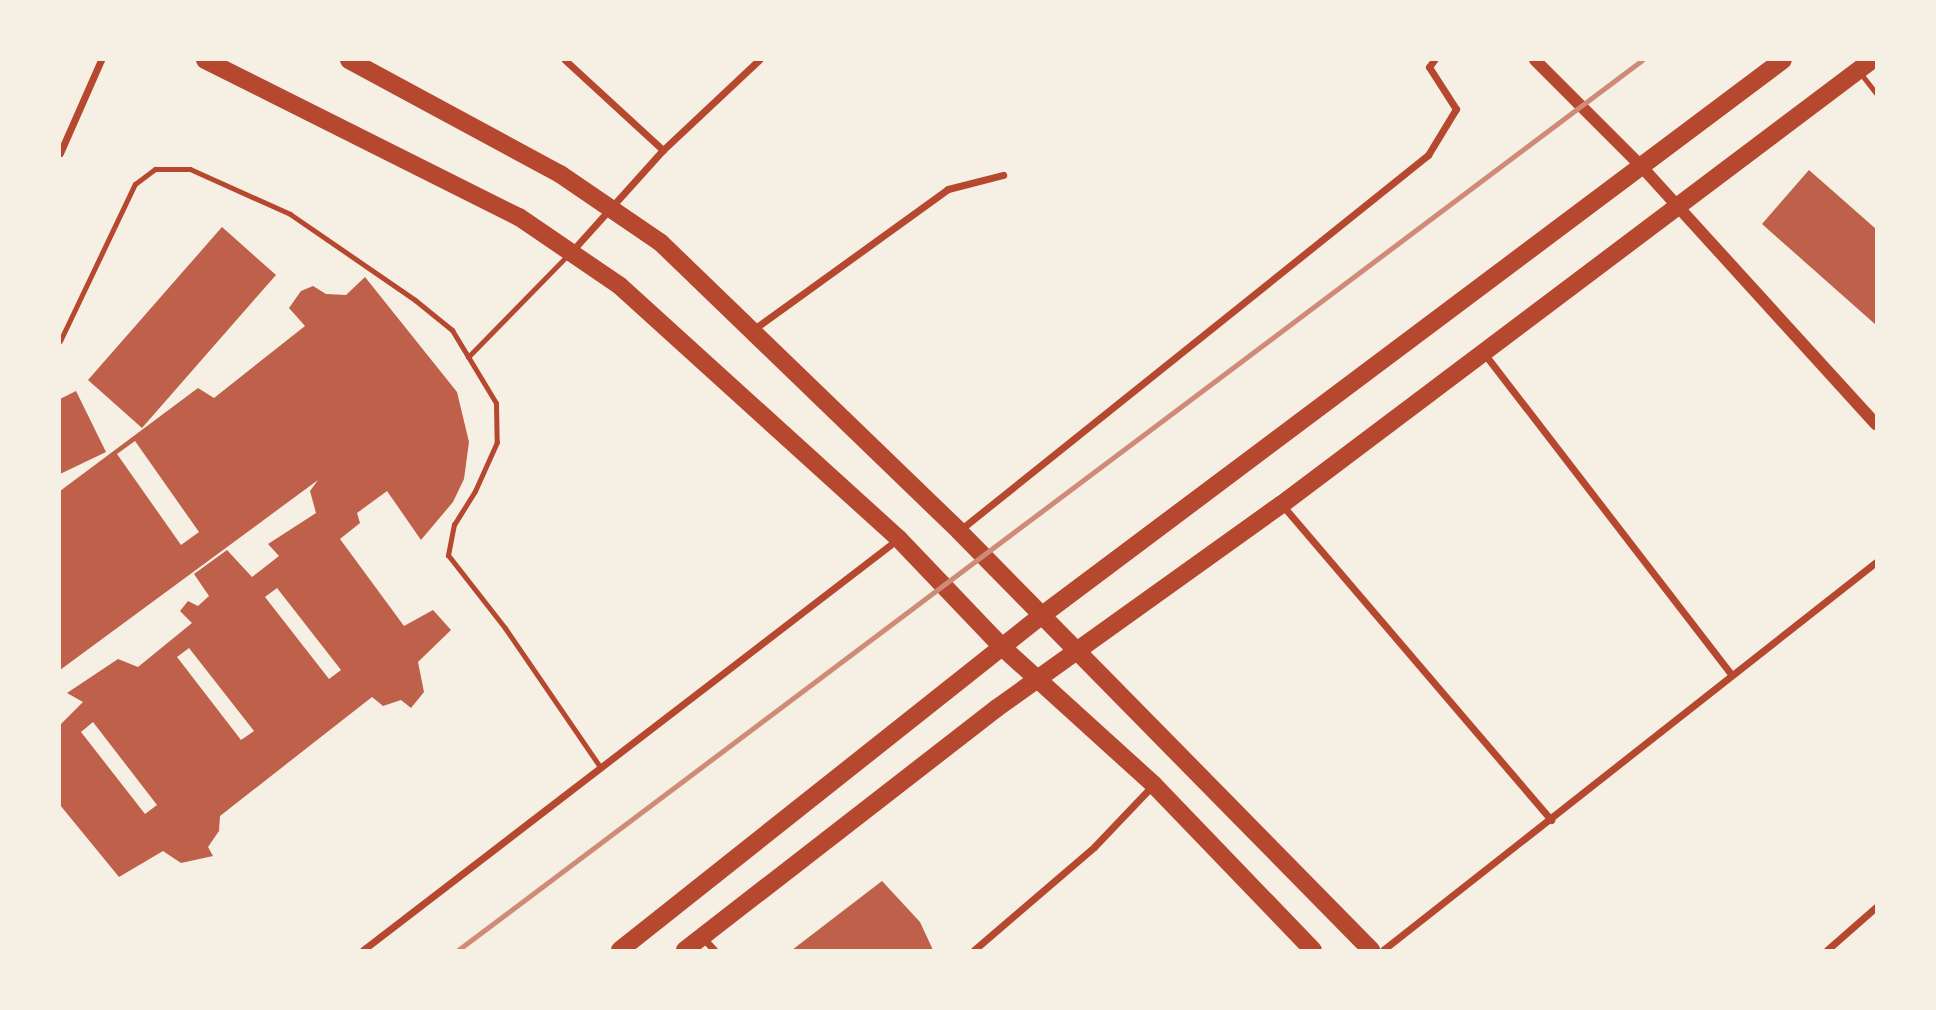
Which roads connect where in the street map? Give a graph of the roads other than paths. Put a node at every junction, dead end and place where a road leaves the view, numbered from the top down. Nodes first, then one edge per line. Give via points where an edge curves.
1 (101, 60) edge
2 (205, 60) edge
3 (349, 60) edge
4 (565, 60) edge
5 (759, 60) edge
6 (1434, 60) edge
7 (1535, 60) edge
8 (1783, 60) edge
9 (1865, 65) edge
10 (1877, 93) edge
11 (663, 150) junction
12 (60, 153) edge
13 (1641, 166) junction
14 (1003, 175) dead end
15 (1676, 207) junction
16 (611, 208) junction
17 (572, 251) junction
18 (754, 329) junction
19 (60, 341) edge
20 (1483, 352) junction
21 (468, 357) junction
22 (1877, 424) edge
23 (1281, 505) junction
24 (959, 531) junction
25 (898, 538) junction
26 (1877, 562) edge
27 (1041, 616) junction
28 (1002, 647) junction
29 (1077, 652) junction
30 (1730, 673) junction
31 (1039, 677) junction
32 (601, 768) junction
33 (1154, 785) junction
34 (1550, 820) junction
35 (1877, 907) edge
36 (708, 944) edge
37 (363, 950) edge
38 (620, 950) edge
39 (685, 950) edge
40 (974, 950) edge
41 (1313, 950) edge
42 (1371, 950) edge
43 (1382, 950) edge
44 (1826, 950) edge

1 - 12 street
2 - 17 main road via 519,217
3 - 16 main road via 559,174
4 - 11 street
5 - 11 street
6 - 24 street via 1429,67 1456,109 1428,155
7 - 13 street
8 - 13 main road
9 - 10 lane
9 - 15 main road
11 - 16 street
13 - 15 street
13 - 27 main road
14 - 18 street via 948,189
15 - 20 main road
15 - 22 street
16 - 17 street
16 - 18 main road via 661,243
17 - 21 lane
17 - 25 main road via 620,286
18 - 24 main road
19 - 21 lane via 135,184 155,169 190,169 290,214 415,300 452,330
20 - 23 main road
20 - 30 street
21 - 32 lane via 496,402 497,442 454,524 448,555 505,628
23 - 29 main road
23 - 34 street
24 - 27 main road
25 - 28 main road
25 - 32 street
26 - 30 street
27 - 28 main road
27 - 29 main road
28 - 31 main road
28 - 38 main road
29 - 31 main road
29 - 42 main road
30 - 34 street
31 - 33 main road
31 - 36 main road
32 - 37 street
33 - 40 street via 1094,847
33 - 41 main road
34 - 43 street
35 - 44 street
36 - 39 main road

